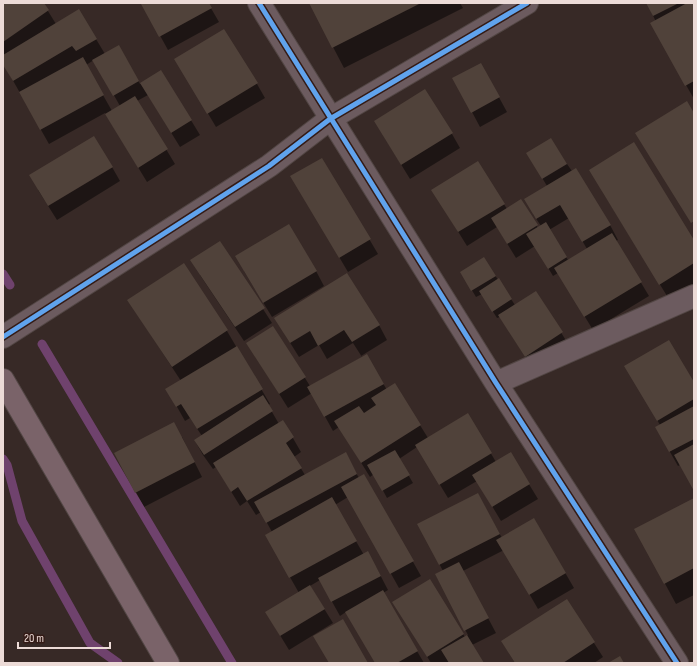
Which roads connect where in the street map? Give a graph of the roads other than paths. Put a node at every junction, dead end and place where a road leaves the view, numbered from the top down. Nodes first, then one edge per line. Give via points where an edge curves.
1 (259, 3) edge
2 (527, 3) edge
3 (330, 119) junction
4 (694, 296) edge
5 (3, 337) edge
6 (3, 380) edge
7 (496, 383) junction
8 (168, 663) edge
9 (677, 663) edge

1 - 3 street
2 - 3 street
3 - 5 street via 269,166
3 - 7 street
4 - 7 street
6 - 8 main road
7 - 9 street

